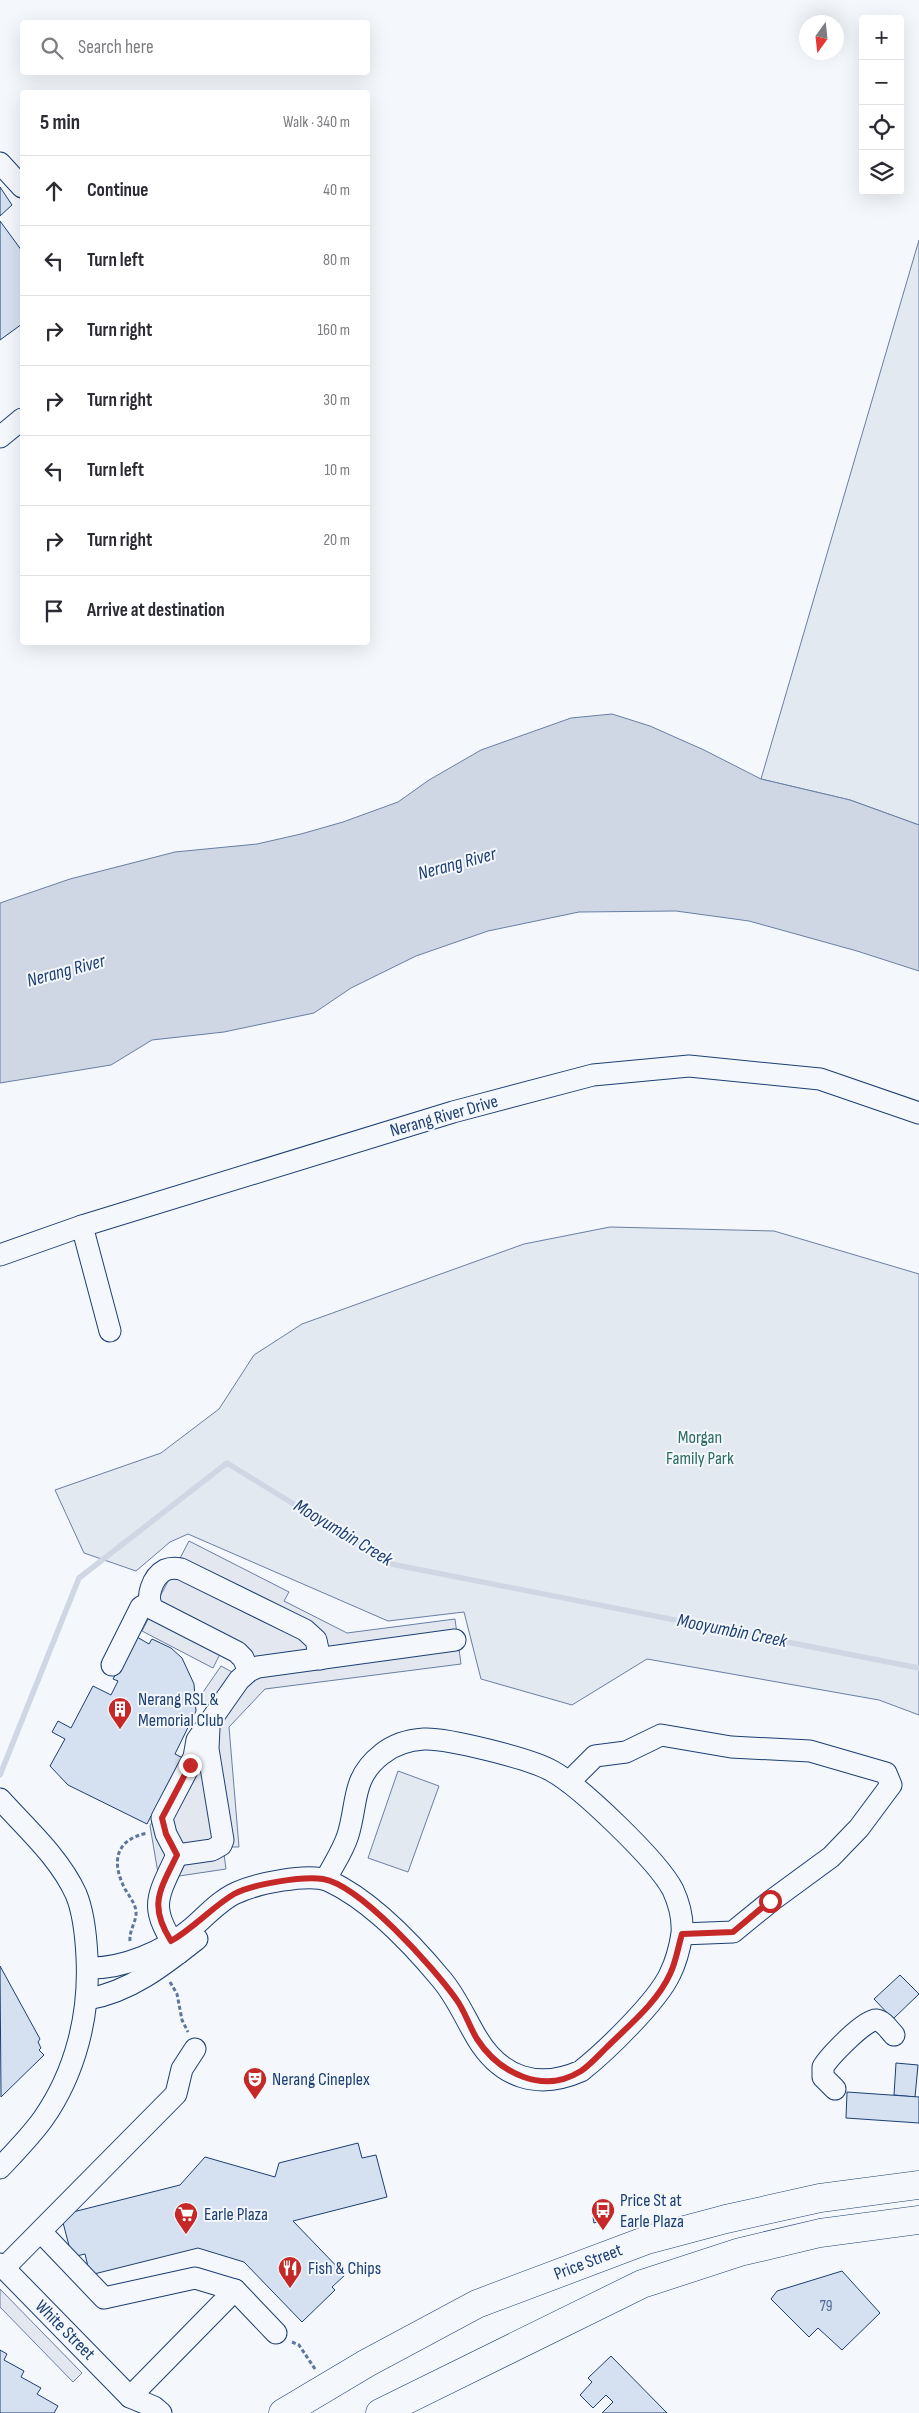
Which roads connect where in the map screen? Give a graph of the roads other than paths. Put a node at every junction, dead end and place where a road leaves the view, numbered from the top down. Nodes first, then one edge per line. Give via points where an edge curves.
1 (0, 163) edge
2 (20, 185) edge
3 (20, 421) edge
4 (0, 437) edge
5 (919, 1113) edge
6 (82, 1226) junction
7 (0, 1255) edge
8 (110, 1331) dead end
9 (148, 1603) junction
10 (455, 1640) dead end
11 (320, 1659) junction
12 (112, 1665) dead end
13 (249, 1672) junction
14 (210, 1723) junction
15 (183, 1777) junction
16 (214, 1780) junction
17 (569, 1782) junction
18 (0, 1800) edge
19 (177, 1855) junction
20 (326, 1879) junction
21 (682, 1934) junction
22 (175, 1947) junction
23 (88, 1968) junction
24 (88, 2000) junction
25 (894, 2035) dead end
26 (195, 2049) road end
27 (835, 2089) dead end
28 (0, 2168) edge
29 (919, 2172) edge
30 (919, 2185) edge
31 (820, 2198) junction
32 (918, 2221) edge
33 (41, 2232) junction
34 (2, 2266) edge
35 (235, 2290) junction
36 (276, 2333) road end
37 (133, 2405) edge
38 (160, 2413) edge
39 (283, 2413) edge
40 (380, 2413) edge

1 - 2 street
3 - 4 street
5 - 6 street, Nerang River Drive via 820,1079 689,1066 593,1075 453,1112
6 - 7 street, Nerang River Drive
6 - 8 street
9 - 11 street via 148,1596 159,1575 166,1570 181,1569 311,1634 316,1640
9 - 12 street via 141,1607
9 - 13 street via 160,1613 237,1652
10 - 11 street
11 - 13 street via 258,1667
13 - 14 street via 239,1680
14 - 15 street via 197,1740 194,1757
14 - 16 street via 208,1749
15 - 16 street via 194,1775
15 - 19 street via 162,1818
16 - 19 street via 221,1845 212,1850
17 - 20 street via 533,1762 452,1744 426,1739 398,1745 382,1753 360,1780 348,1835
17 - 21 street via 662,1873 673,1890 681,1913
17 - 21 street via 595,1756 626,1752 661,1735 731,1747 810,1751 886,1774 891,1785 859,1828 832,1857 733,1932
18 - 23 street via 49,1852 77,1895 86,1932
19 - 22 street via 157,1898 157,1910
20 - 21 street via 372,1908 441,1979 458,2001 488,2053 518,2076 532,2080 566,2078 592,2062 650,2004 670,1974
20 - 22 street via 307,1878 235,1893 187,1932
22 - 23 street via 138,1960
22 - 24 street via 146,1977
23 - 24 street
24 - 28 street via 72,2064 57,2098
25 - 27 street via 880,2021 864,2024 823,2067 823,2077
26 - 33 street via 182,2069 176,2094
29 - 31 main road via 863,2179
30 - 31 main road, Price Street
31 - 39 main road, Price Street via 726,2218 647,2240 477,2304
32 - 40 main road via 820,2233 740,2252 642,2284
33 - 34 street
33 - 35 street via 104,2298 195,2278
34 - 37 street, White Street
35 - 36 street
35 - 37 street
37 - 38 street, White Street via 154,2407

